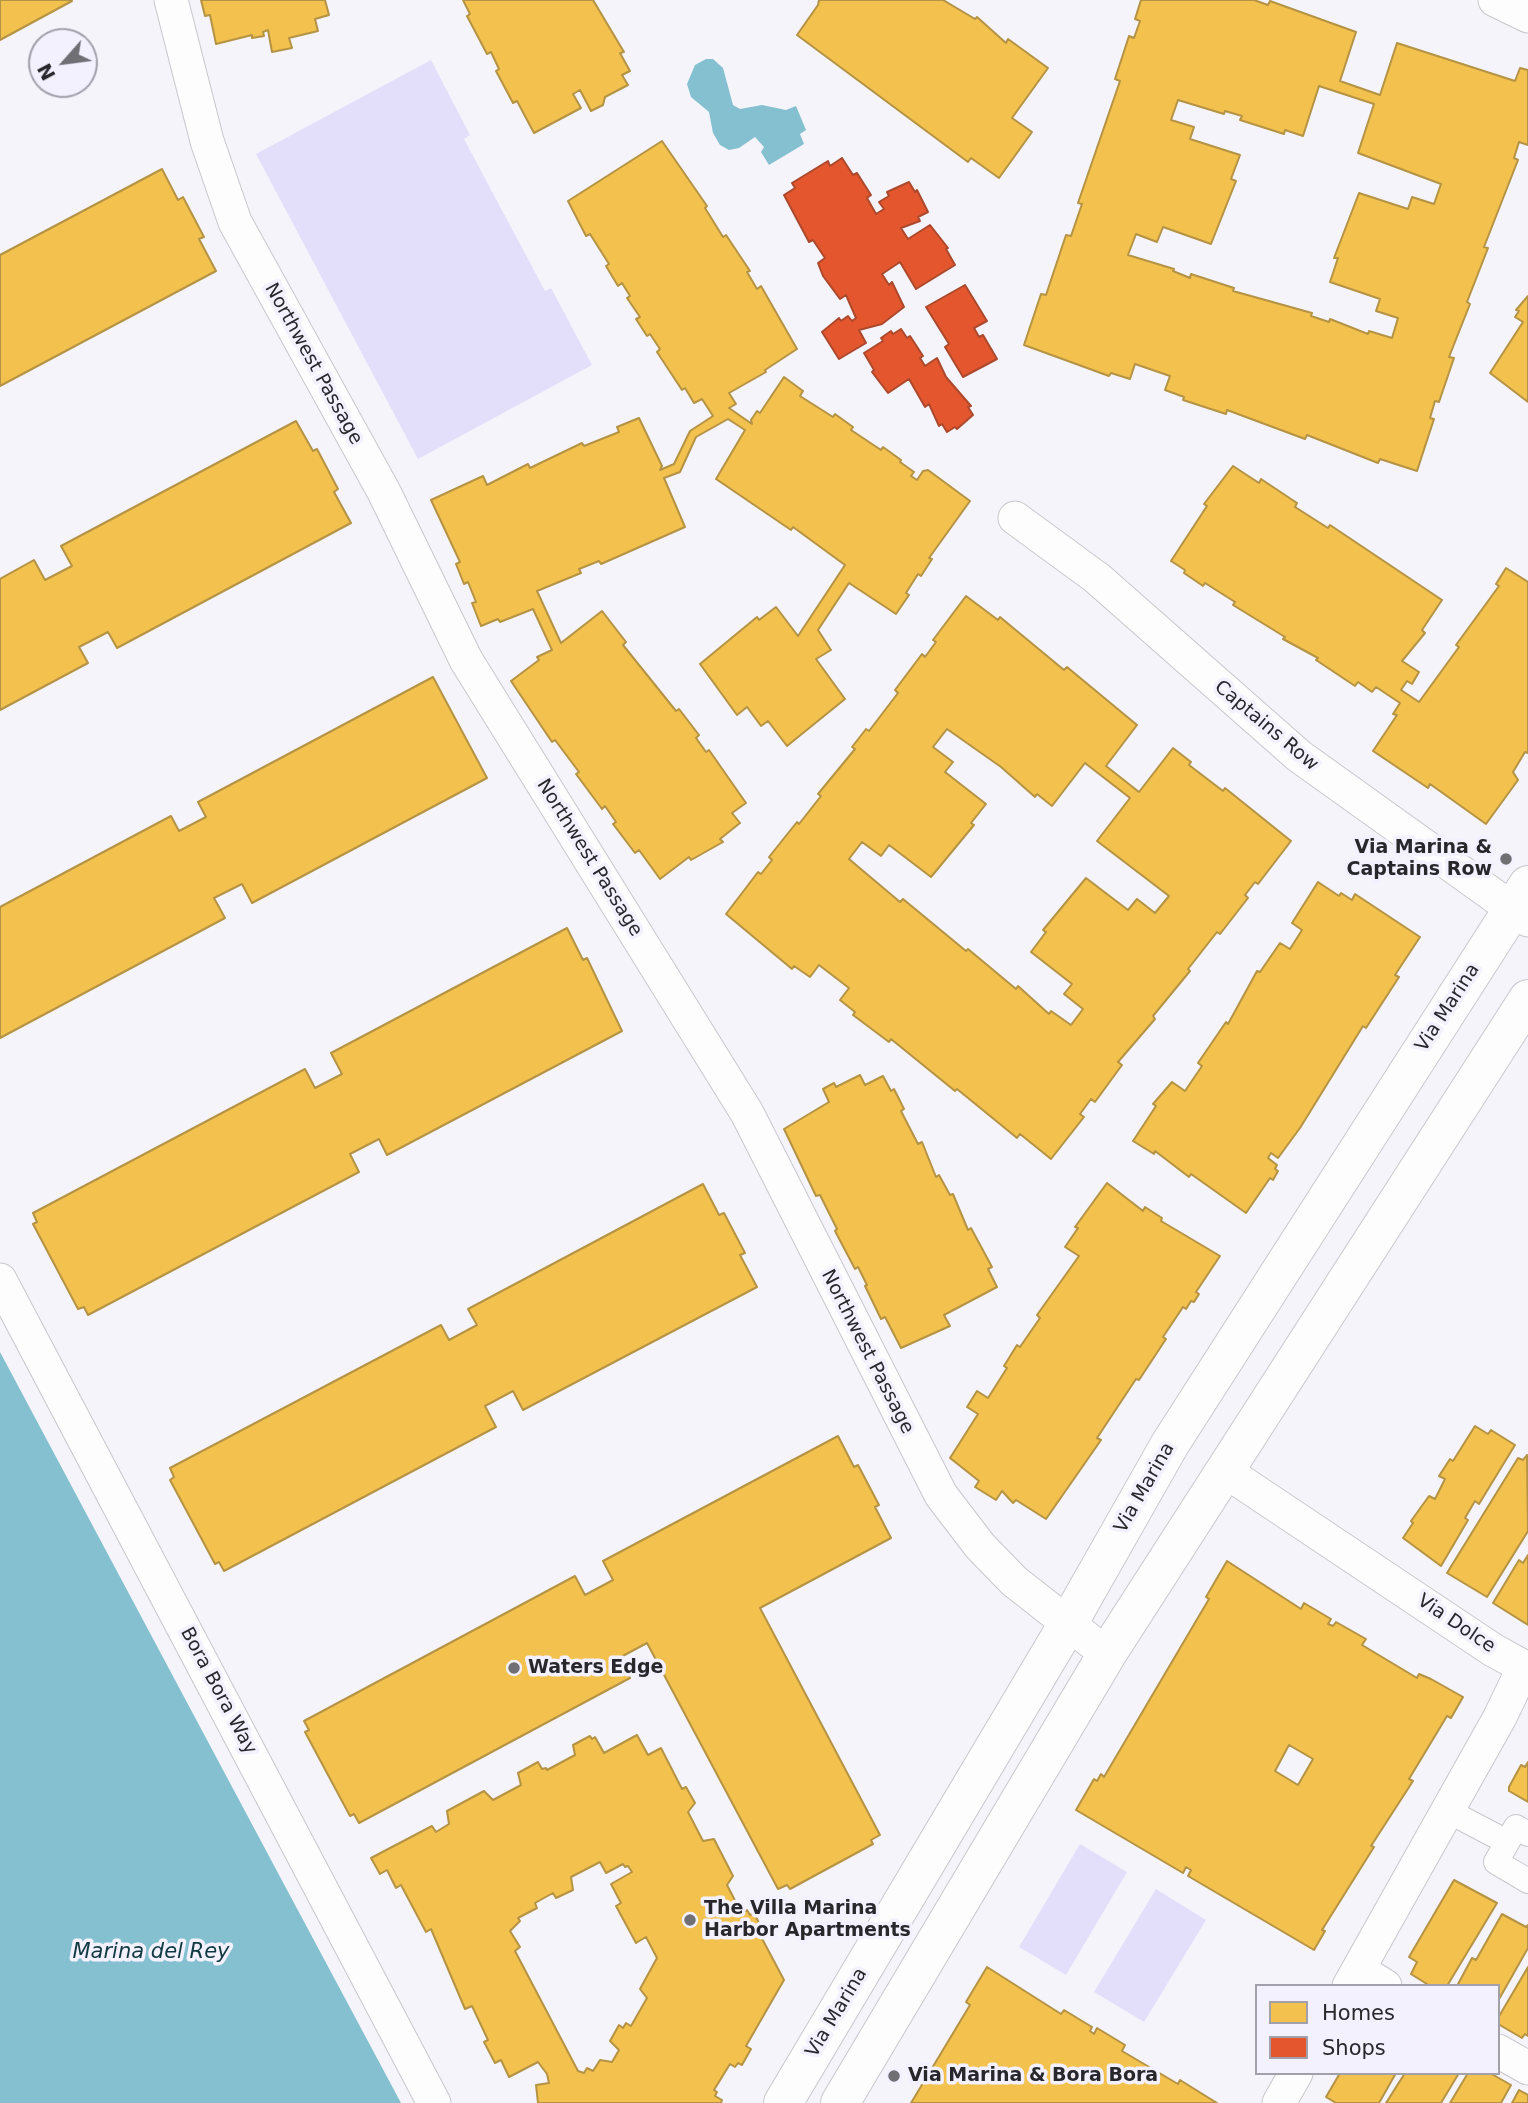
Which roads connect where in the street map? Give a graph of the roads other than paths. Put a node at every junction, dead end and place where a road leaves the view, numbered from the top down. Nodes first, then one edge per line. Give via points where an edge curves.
1 (171, 0) edge
2 (1495, 0) edge
3 (1528, 16) edge
4 (1015, 518) dead end
5 (1523, 905) edge
6 (1528, 999) edge
7 (0, 1279) edge
8 (1225, 1471) junction
9 (1069, 1622) junction
10 (1107, 1654) junction
11 (1526, 1668) edge
12 (1448, 1811) junction
13 (1517, 1838) edge
14 (1528, 1881) edge
15 (1364, 1981) edge
16 (1500, 2052) edge
17 (1528, 2068) edge
18 (1295, 2075) edge
19 (435, 2103) edge
20 (783, 2103) edge
21 (840, 2103) edge
22 (1279, 2103) edge

1 - 9 street, Northwest Passage via 207,141 235,222 384,492 466,660 747,1113 941,1495 1014,1581
2 - 3 street
4 - 5 street, Captains Row via 1097,578 1298,756
5 - 9 street, Via Marina via 1170,1444
6 - 8 street
7 - 19 street, Bora Bora Way
8 - 10 street
8 - 11 street, Via Dolce
9 - 10 street, Northwest Passage
9 - 20 street, Via Marina
10 - 21 street
11 - 12 street, Via Dolce
12 - 13 street
12 - 15 street, Via Dolce
13 - 14 street via 1496,1861
16 - 17 street
18 - 22 street

